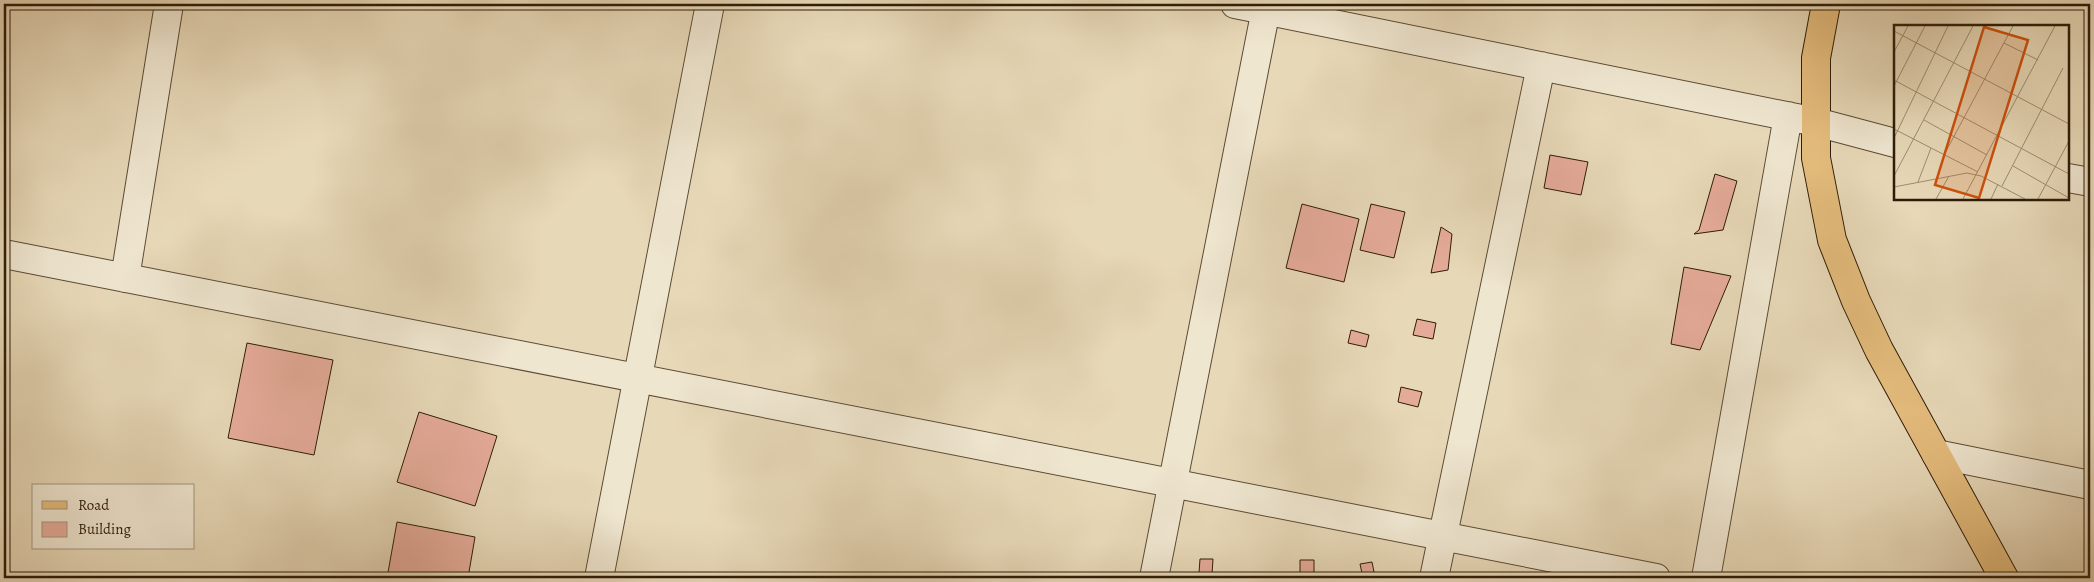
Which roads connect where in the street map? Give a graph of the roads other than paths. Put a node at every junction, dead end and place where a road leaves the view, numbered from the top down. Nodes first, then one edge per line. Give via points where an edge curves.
1 (169, 4) edge
2 (710, 4) edge
3 (1235, 4) edge
4 (1826, 4) edge
5 (1266, 7) edge
6 (1541, 66) junction
7 (1788, 116) junction
8 (1816, 122) junction
9 (1894, 143) edge
10 (2069, 178) edge
11 (2090, 182) edge
12 (4, 254) edge
13 (125, 278) junction
14 (638, 379) junction
15 (1936, 454) junction
16 (1173, 483) junction
17 (2090, 485) edge
18 (1443, 536) junction
19 (599, 578) edge
20 (1154, 578) edge
21 (1434, 578) edge
22 (1656, 578) edge
23 (1706, 578) edge
24 (2004, 578) edge

1 - 13 street
2 - 14 street
3 - 5 street
4 - 8 main road via 1816,58
5 - 6 street
5 - 16 street
6 - 7 street
6 - 18 street
7 - 8 street
7 - 23 street
8 - 9 street
8 - 15 main road via 1816,158 1832,240 1879,350
10 - 11 street
12 - 13 street
13 - 14 street
14 - 16 street
14 - 19 street
15 - 17 street
15 - 24 main road
16 - 18 street
16 - 20 street
18 - 21 street
18 - 22 street

